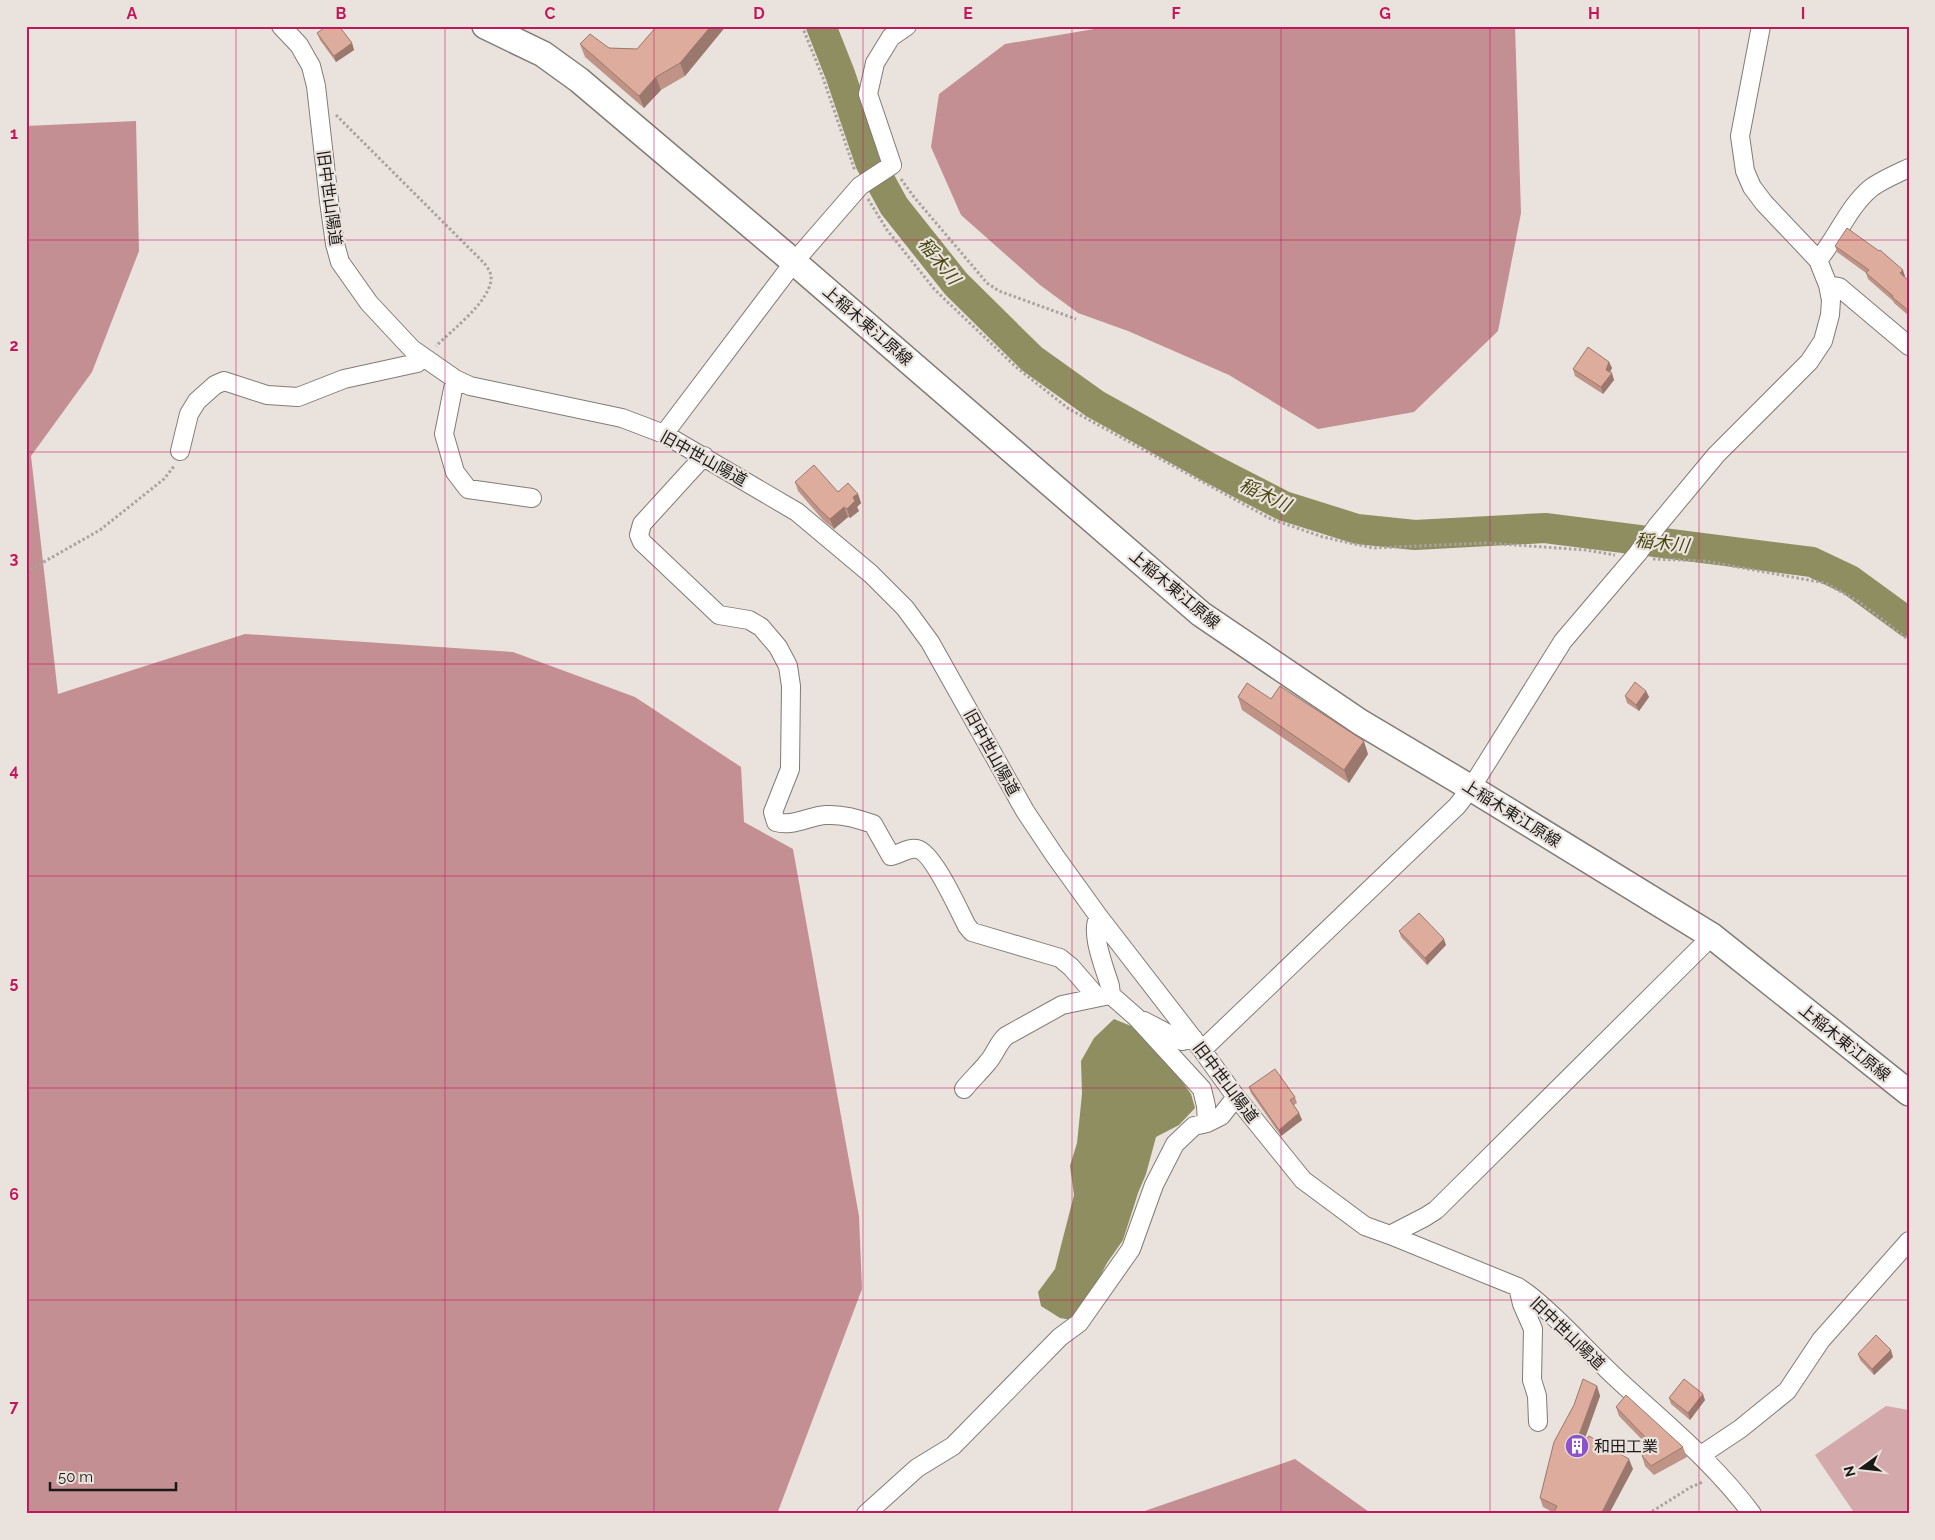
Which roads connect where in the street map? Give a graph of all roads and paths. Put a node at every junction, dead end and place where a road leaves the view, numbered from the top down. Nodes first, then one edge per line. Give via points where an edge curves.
1 (281, 26) edge
2 (485, 26) edge
3 (802, 26) edge
4 (907, 26) edge
5 (1761, 26) edge
6 (319, 109) junction
7 (890, 166) junction
8 (1909, 168) edge
9 (862, 184) junction
10 (1818, 260) junction
11 (794, 262) junction
12 (1828, 285) junction
13 (1076, 319) dead end
14 (1909, 346) edge
15 (423, 358) junction
16 (455, 379) junction
17 (664, 434) junction
18 (180, 451) joint
19 (704, 456) junction
20 (532, 498) dead end
21 (1635, 556) junction
22 (26, 572) edge
23 (1909, 640) edge
24 (1471, 788) junction
25 (1099, 916) junction
26 (1712, 936) junction
27 (1104, 996) junction
28 (1136, 1017) junction
29 (1198, 1044) junction
30 (964, 1089) dead end
31 (1909, 1093) edge
32 (1236, 1097) junction
33 (1207, 1123) junction
34 (1390, 1235) junction
35 (1909, 1241) edge
36 (1518, 1287) junction
37 (1538, 1422) dead end
38 (1701, 1455) junction
39 (1728, 1483) junction
40 (866, 1514) edge
41 (1648, 1514) edge
42 (1752, 1514) edge

1 - 6 street, 旧中世山陽道 via 300,45 311,66
2 - 11 main road, 上稲木東江原線 via 543,54 579,80
3 - 9 path
4 - 7 street via 891,36 875,63 868,94
5 - 10 street via 1740,136 1745,171 1764,204
6 - 15 street, 旧中世山陽道 via 332,227 340,262 369,303
6 - 15 path via 335,114 484,263 491,275 491,285 483,300
7 - 9 street
7 - 13 path via 987,283 998,291
8 - 10 street via 1869,190
9 - 11 street
9 - 21 path via 887,230 935,290 1016,367 1069,409 1271,519 1323,537 1373,548 1487,543
10 - 12 street
11 - 17 street
11 - 24 main road, 上稲木東江原線 via 1200,614 1360,722
12 - 14 street via 1839,287
12 - 21 street via 1830,315 1822,341 1809,362 1716,455
15 - 16 street, 旧中世山陽道
15 - 18 street via 417,363 344,379 298,397 267,396 224,381 215,384 189,414
16 - 17 street, 旧中世山陽道 via 470,386 622,418
16 - 20 street via 444,434 455,472 468,489
17 - 19 street, 旧中世山陽道
18 - 22 path via 174,467 164,479 100,530
19 - 25 street, 旧中世山陽道 via 797,512 871,574 905,608 930,642 1025,811
19 - 27 street via 642,524 639,535 642,542 719,615 749,620 760,627 778,647 788,666 791,686 790,770 773,812 776,822 785,824 826,814 850,816 873,824 892,856 915,848 930,857 972,932 1060,958
21 - 23 path via 1705,561 1825,583 1858,601
21 - 24 street via 1562,641
24 - 26 main road, 上稲木東江原線
24 - 29 street via 1457,806
25 - 27 street via 1095,931 1110,986
25 - 29 street, 旧中世山陽道
26 - 31 main road, 上稲木東江原線
26 - 34 street via 1436,1210
27 - 28 street
27 - 30 street via 1062,1005 1006,1036
28 - 29 street via 1182,1041
28 - 33 street via 1202,1089
29 - 32 street, 旧中世山陽道
32 - 33 street via 1221,1116
32 - 34 street, 旧中世山陽道 via 1303,1180 1365,1226
33 - 40 street via 1194,1126 1175,1144 1154,1185 1131,1248 1079,1322 1060,1337 953,1446 917,1468
34 - 36 street, 旧中世山陽道
35 - 38 street via 1821,1340 1787,1391
36 - 37 street via 1533,1328 1532,1380 1537,1396
36 - 38 street, 旧中世山陽道 via 1536,1300
38 - 39 street, 旧中世山陽道
39 - 41 path via 1704,1481 1691,1486
39 - 42 street, 旧中世山陽道

